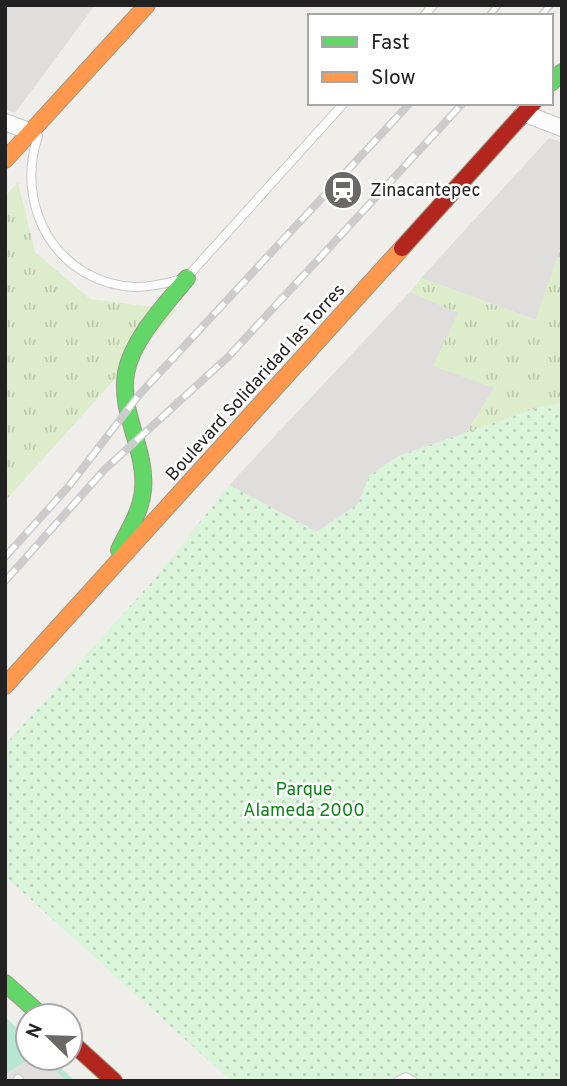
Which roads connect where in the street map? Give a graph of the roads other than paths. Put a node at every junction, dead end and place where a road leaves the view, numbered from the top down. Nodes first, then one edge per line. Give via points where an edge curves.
1 (147, 5) edge
2 (342, 105) edge
3 (528, 108) edge
4 (47, 114) junction
5 (5, 122) edge
6 (562, 128) edge
7 (31, 132) junction
8 (5, 160) edge
9 (187, 278) junction
10 (107, 575) junction
11 (5, 686) edge
12 (5, 983) edge
13 (26, 1002) edge
14 (84, 1054) edge
15 (114, 1081) edge
16 (398, 1081) edge
17 (413, 1081) edge

1 - 4 main road
2 - 9 lane
3 - 6 street
3 - 10 main road, Boulevard Solidaridad las Torres
4 - 7 main road
4 - 9 lane via 33,150 30,187 40,222 60,253 88,274 120,285 154,286
5 - 7 street
7 - 8 main road
9 - 10 main road via 134,348 125,374 126,400 144,469 143,491
10 - 11 main road, Boulevard Solidaridad las Torres
12 - 13 main road
14 - 15 main road
16 - 17 lane via 406,1077

